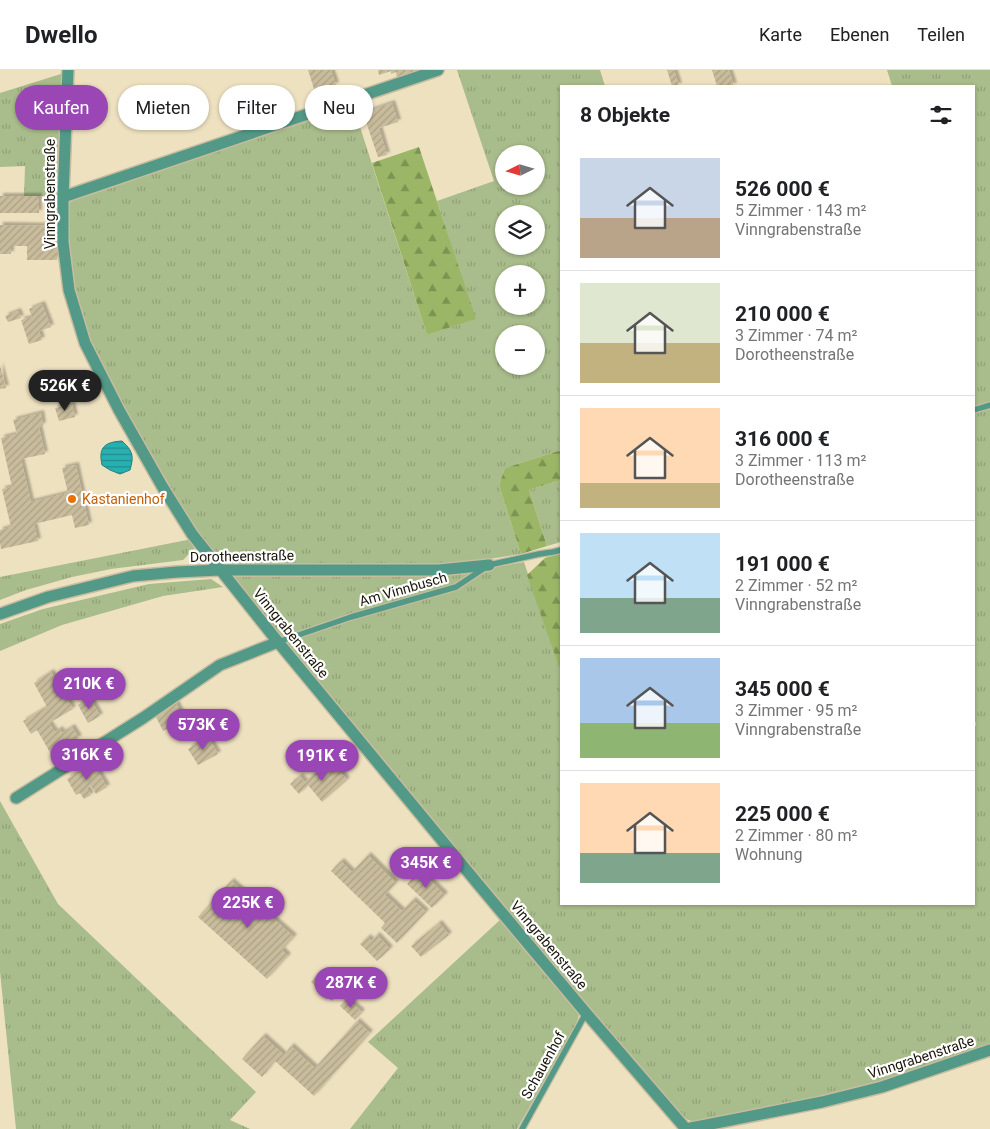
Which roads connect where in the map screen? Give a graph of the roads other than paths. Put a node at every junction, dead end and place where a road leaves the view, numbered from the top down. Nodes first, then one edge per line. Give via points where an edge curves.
1 (68, 70) edge
2 (438, 70) edge
3 (63, 197) junction
4 (990, 405) edge
5 (975, 410) edge
6 (560, 550) edge
7 (489, 565) junction
8 (220, 570) junction
9 (0, 614) edge
10 (278, 642) junction
11 (16, 798) dead end
12 (586, 1013) junction
13 (990, 1050) edge
14 (522, 1129) edge

1 - 3 street, Vinngrabenstraße
2 - 3 street
3 - 8 street, Vinngrabenstraße via 63,242 69,290 85,343 162,486 192,534
4 - 5 lane
6 - 7 lane, Am Vinnbusch
7 - 8 street, Dorotheenstraße via 438,570
7 - 10 lane, Am Vinnbusch via 456,587
8 - 9 street, Dorotheenstraße via 133,576 48,597
8 - 10 street, Vinngrabenstraße
10 - 11 street via 220,665
10 - 12 street, Vinngrabenstraße
12 - 13 street, Vinngrabenstraße via 686,1129 822,1102
12 - 14 lane, Schauenhof

